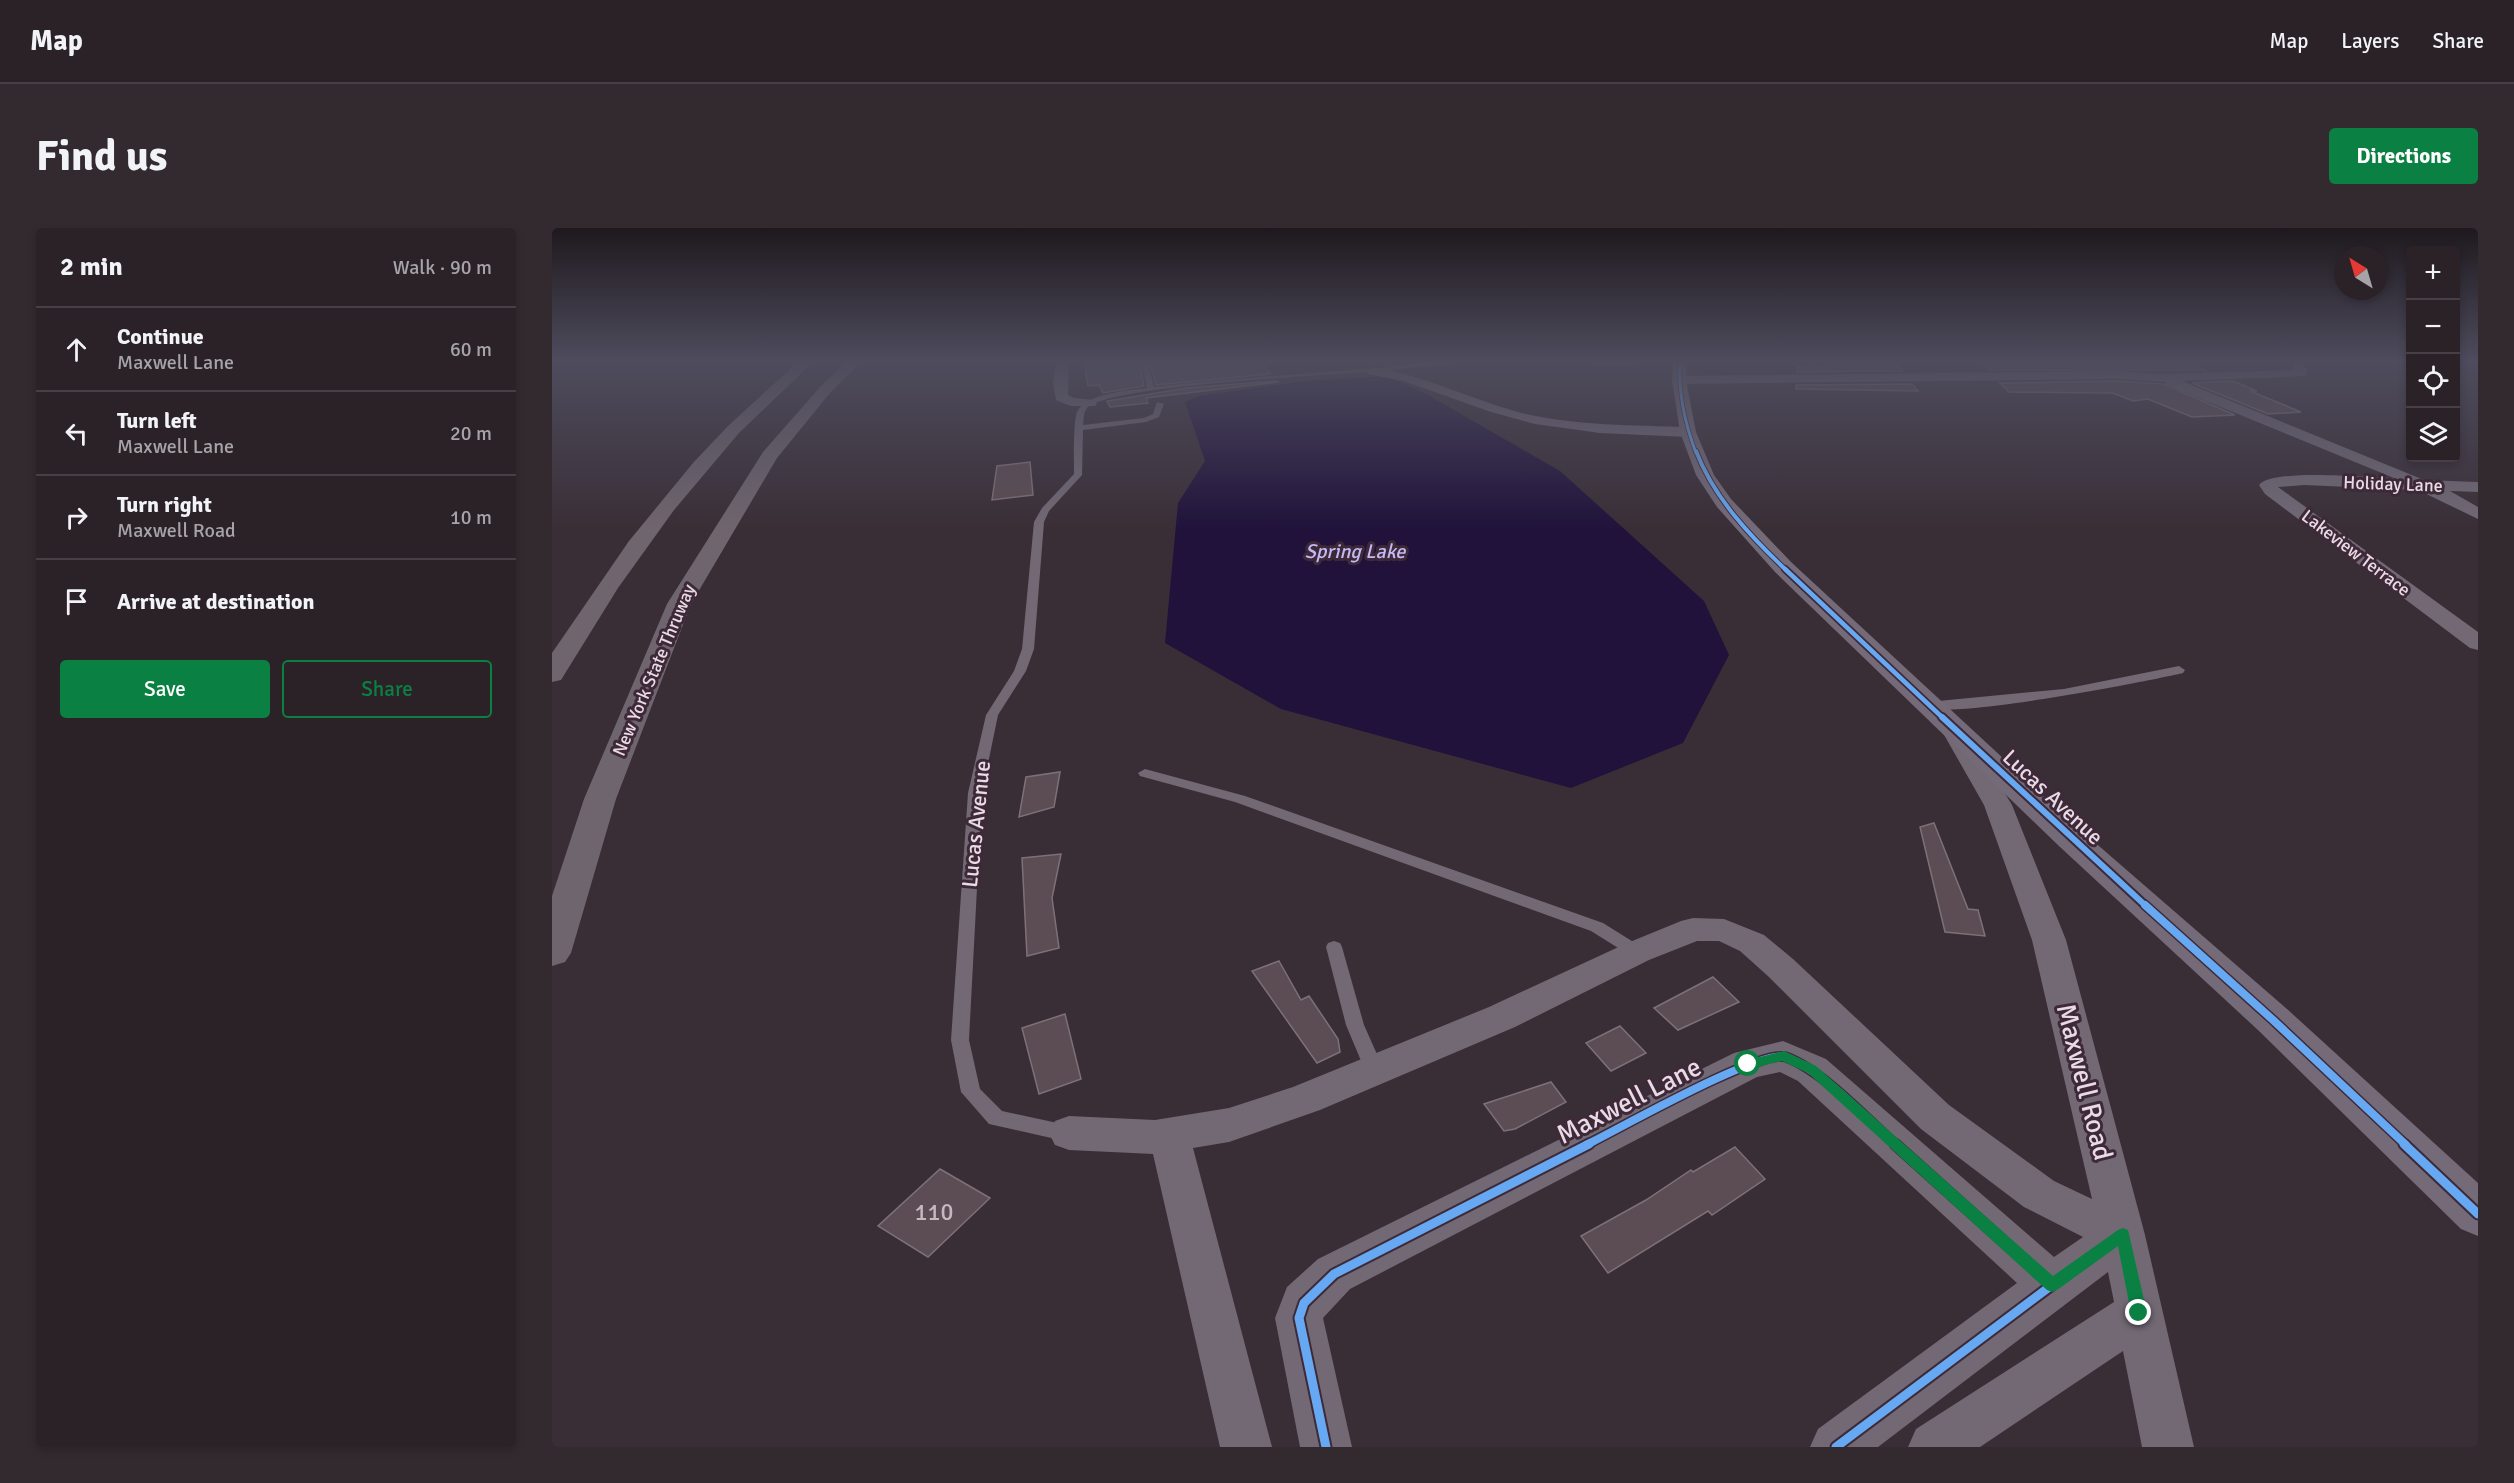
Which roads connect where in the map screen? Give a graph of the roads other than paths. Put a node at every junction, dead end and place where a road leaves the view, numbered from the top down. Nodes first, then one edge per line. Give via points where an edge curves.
1 (745, 417) edge
2 (801, 417) edge
3 (1080, 417) edge
4 (1152, 417) edge
5 (1523, 417) edge
6 (1686, 417) edge
7 (2261, 417) edge
8 (1080, 428) junction
9 (1688, 432) junction
10 (2307, 481) joint
11 (2424, 485) junction
12 (2478, 487) edge
13 (2478, 514) edge
14 (2478, 643) edge
15 (2179, 670) dead end
16 (552, 674) edge
17 (1928, 706) junction
18 (1956, 733) junction
19 (1145, 772) dead end
20 (1334, 947) dead end
21 (1637, 952) junction
22 (552, 953) edge
23 (1374, 1070) junction
24 (1069, 1132) joint
25 (1169, 1134) junction
26 (2478, 1214) edge
27 (2123, 1235) junction
28 (2052, 1285) junction
29 (2139, 1313) junction
30 (1246, 1447) edge
31 (1326, 1447) edge
32 (1836, 1447) edge
33 (1934, 1447) edge
34 (2169, 1447) edge

1 - 16 highway via 650,525
2 - 22 highway, New York State Thruway via 768,456 678,604 600,799
3 - 8 lane, Lucas Avenue
4 - 8 lane
5 - 9 street via 1596,428
6 - 9 street, Lucas Avenue
7 - 11 street
8 - 24 lane, Lucas Avenue via 1078,475 1039,522 1028,649 1020,671 992,715 975,793 960,1040 971,1092 996,1119
9 - 17 street, Lucas Avenue via 1704,475 1724,503 1783,567
10 - 11 street, Holiday Lane
10 - 14 street, Lakeview Terrace via 2268,485
11 - 12 street, Holiday Lane
11 - 13 street
15 - 17 lane via 2064,693
17 - 18 street, Lucas Avenue
18 - 26 street, Lucas Avenue via 2273,1020
18 - 27 street, Maxwell Road via 1998,805 2049,940
19 - 21 lane via 1240,799 1597,927
20 - 23 lane via 1355,1025
21 - 23 street via 1502,1017
21 - 27 street via 1693,929 1724,930 1752,943 1935,1117 2039,1194
23 - 25 street via 1230,1125
24 - 25 street via 1155,1137
25 - 30 street
27 - 28 street
27 - 29 street, Maxwell Road
28 - 31 street, Maxwell Lane via 1812,1070 1784,1056 1748,1064 1334,1274 1304,1304 1299,1318
28 - 32 street
29 - 33 street
29 - 34 street, Maxwell Road

